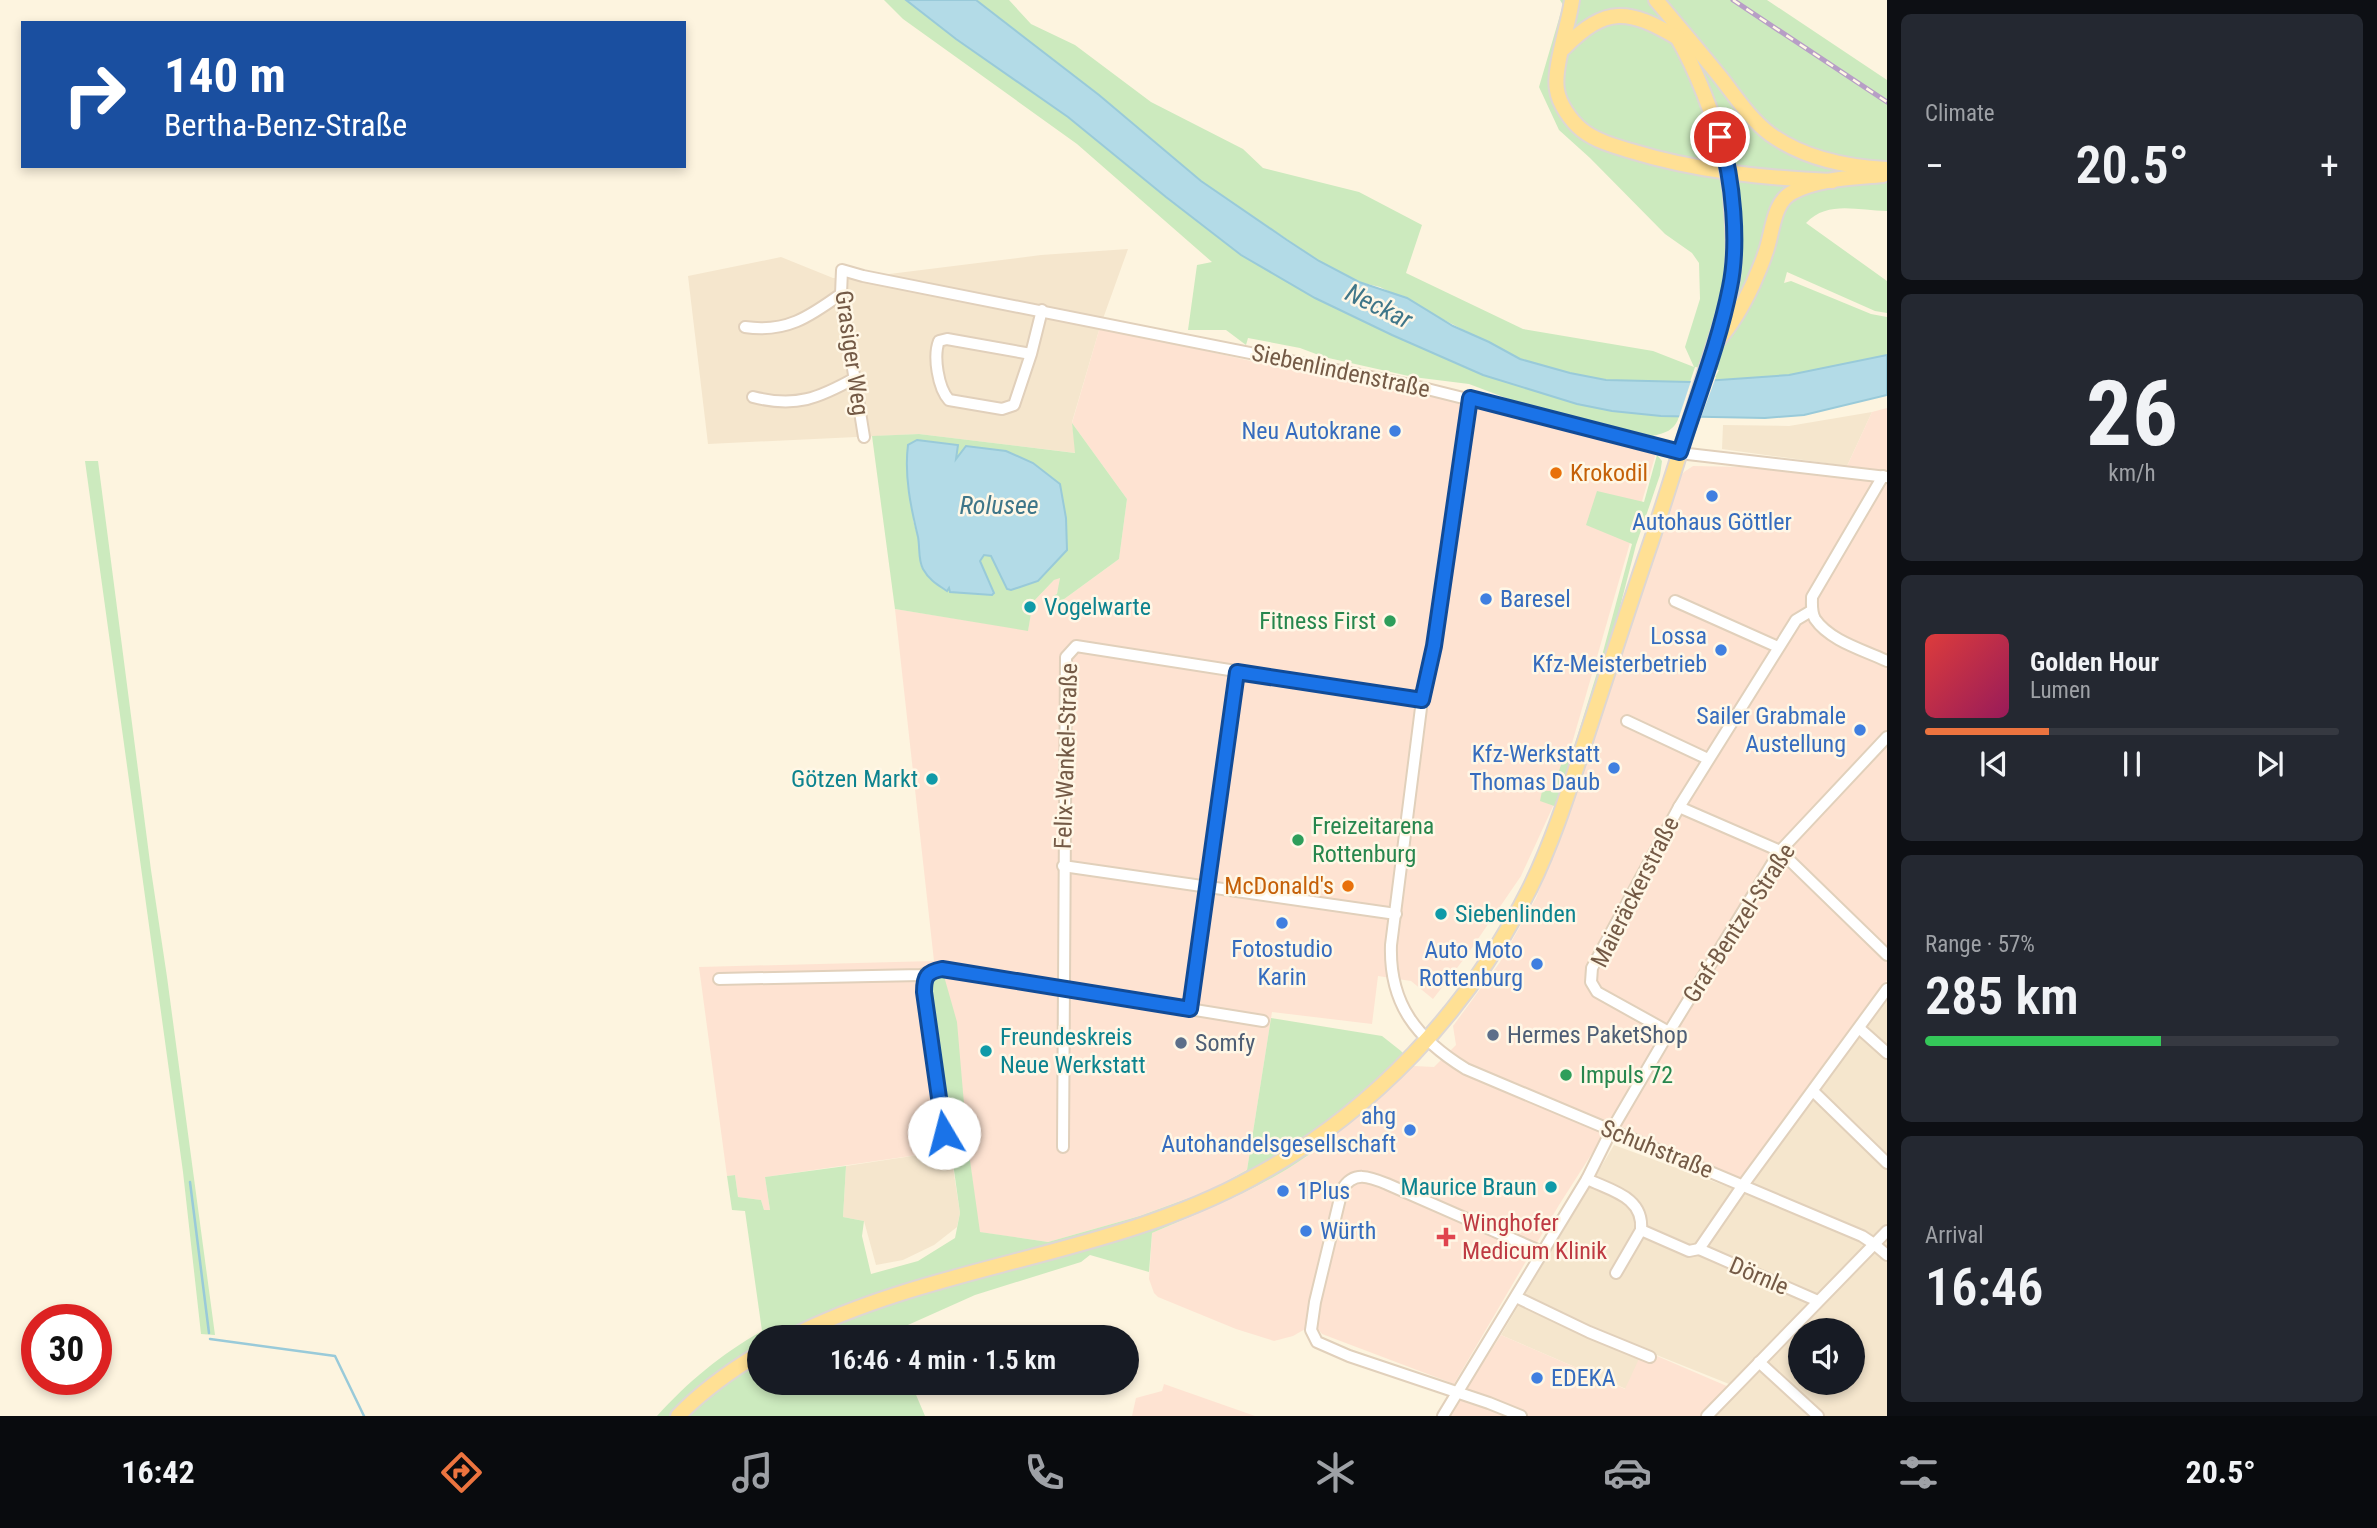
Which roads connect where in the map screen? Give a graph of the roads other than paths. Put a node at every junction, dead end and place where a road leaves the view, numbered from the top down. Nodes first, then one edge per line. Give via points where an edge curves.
1 (1572, 0) edge
2 (1658, 3) edge
3 (1678, 38) junction
4 (1563, 49) junction
5 (1887, 169) edge
6 (1887, 174) edge
7 (1832, 181) junction
8 (842, 270) joint
9 (841, 294) junction
10 (1042, 310) junction
11 (745, 327) dead end
12 (1712, 352) junction
13 (1031, 354) junction
14 (855, 378) junction
15 (753, 397) dead end
16 (1470, 398) junction
17 (864, 437) dead end
18 (1680, 452) junction
19 (1885, 476) edge
20 (1675, 601) dead end
21 (1811, 611) junction
22 (1778, 647) junction
23 (1887, 661) edge
24 (1237, 672) junction
25 (1422, 700) junction
26 (1627, 721) dead end
27 (1887, 737) edge
28 (1709, 759) junction
29 (1679, 807) junction
30 (1780, 851) junction
31 (1063, 866) junction
32 (1207, 887) junction
33 (1396, 914) junction
34 (1887, 955) edge
35 (930, 972) junction
36 (719, 979) dead end
37 (1887, 989) edge
38 (1063, 990) junction
39 (1190, 1009) junction
40 (1263, 1021) dead end
41 (1859, 1028) junction
42 (1669, 1032) junction
43 (1427, 1040) junction
44 (1887, 1054) edge
45 (1813, 1091) junction
46 (1611, 1131) junction
47 (937, 1146) dead end
48 (1063, 1147) dead end
49 (1887, 1163) edge
50 (1587, 1180) junction
51 (1744, 1185) junction
52 (1641, 1230) junction
53 (1887, 1231) edge
54 (1874, 1244) junction
55 (1699, 1249) junction
56 (1542, 1252) junction
57 (1887, 1255) edge
58 (1616, 1273) dead end
59 (1516, 1297) junction
60 (1818, 1301) junction
61 (815, 1325) edge
62 (1650, 1357) dead end
63 (747, 1361) edge
64 (1759, 1362) junction
65 (1457, 1392) junction
66 (678, 1416) edge
67 (1443, 1416) edge
68 (1521, 1416) edge
69 (1707, 1416) edge
70 (1818, 1416) edge

1 - 4 main road
2 - 3 main road
2 - 5 main road via 1769,133 1813,156
3 - 4 main road via 1637,16 1618,15 1590,25
3 - 12 main road, bridge via 1708,102 1725,155 1731,195 1731,285
4 - 7 main road via 1556,90 1567,114 1593,137 1661,160 1699,167
6 - 7 main road
7 - 12 main road via 1791,192 1780,203 1752,285
8 - 9 street, Grasiger Weg
8 - 10 street, Siebenlindenstraße
9 - 11 street via 794,323 764,330
9 - 14 street, Grasiger Weg
10 - 13 street
10 - 16 street, Siebenlindenstraße
12 - 18 main road
13 - 13 street via 1014,405 1002,409 949,400 943,393 936,350 939,341
14 - 15 street via 816,398 778,401
14 - 17 street, Grasiger Weg
16 - 18 street, Siebenlindenstraße
16 - 25 street, Schuhstraße
18 - 19 street, Siebenlindenstraße
18 - 43 main road via 1549,846 1500,942
19 - 21 street via 1812,597
20 - 22 street
21 - 22 street, Maieräckerstraße via 1796,620
21 - 23 street via 1834,636
22 - 28 street, Maieräckerstraße
24 - 25 street, Felix-Wankel-Straße
24 - 31 street, Felix-Wankel-Straße via 1076,646 1070,650 1066,657
24 - 32 street
25 - 33 street, Schuhstraße
26 - 28 street
27 - 30 street, Graf-Bentzel-Straße
28 - 29 street, Maieräckerstraße
29 - 30 street
29 - 42 street, Maieräckerstraße via 1603,946 1591,982 1597,992
30 - 34 street
30 - 42 street, Graf-Bentzel-Straße
31 - 32 street
31 - 38 street, Felix-Wankel-Straße
32 - 33 street
32 - 39 street
33 - 43 street, Schuhstraße via 1391,945 1393,983 1408,1016
35 - 36 street
35 - 38 street via 942,969
35 - 47 street via 924,992 944,1133
37 - 41 street, Dörnle
38 - 39 street
38 - 48 street, Felix-Wankel-Straße
39 - 40 street
41 - 44 street
41 - 45 street, Dörnle
42 - 46 street, Graf-Bentzel-Straße
43 - 46 street, Schuhstraße via 1466,1069
43 - 61 main road via 1331,1128 1223,1193 1151,1223 867,1305
45 - 49 street
45 - 51 street, Dörnle
46 - 50 street, Graf-Bentzel-Straße
46 - 51 street, Schuhstraße
50 - 52 street via 1634,1203 1642,1216
50 - 56 street, Graf-Bentzel-Straße
51 - 54 street, Schuhstraße
51 - 55 street, Dörnle
52 - 55 street, Dörnle via 1689,1251
52 - 58 street
53 - 54 street
54 - 57 street, Schuhstraße
54 - 60 street
55 - 60 street, Dörnle
56 - 59 street, Graf-Bentzel-Straße
56 - 65 street via 1364,1175 1345,1183 1311,1330 1317,1342
59 - 62 street
59 - 65 street, Graf-Bentzel-Straße
60 - 64 street
63 - 66 main road
64 - 69 street
64 - 70 street
65 - 67 street, Graf-Bentzel-Straße
65 - 68 street

